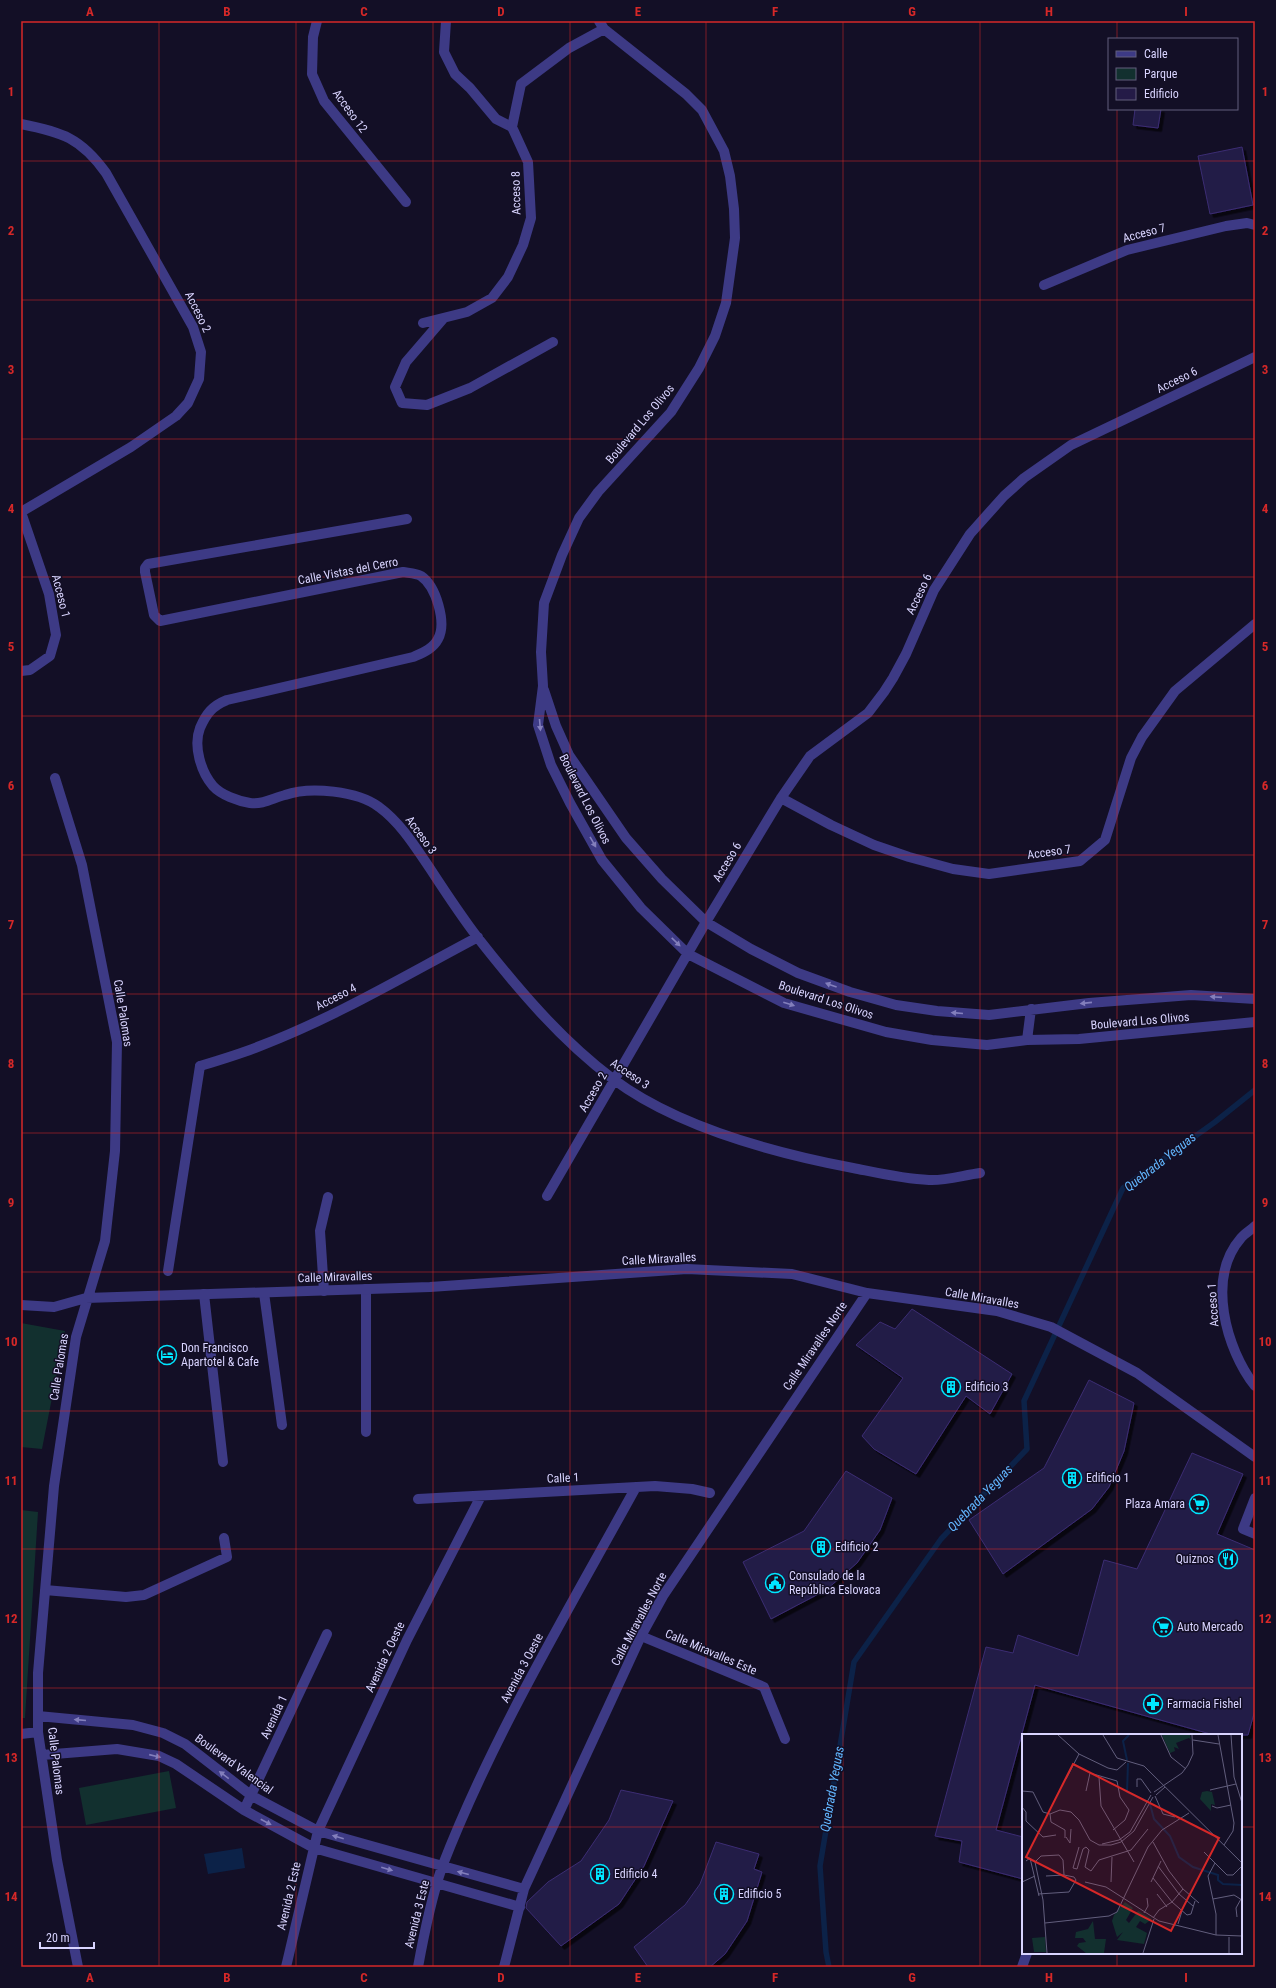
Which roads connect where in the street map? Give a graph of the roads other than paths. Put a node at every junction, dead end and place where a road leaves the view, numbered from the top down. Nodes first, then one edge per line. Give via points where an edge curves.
1 (318, 21) edge
2 (446, 21) edge
3 (602, 25) edge
4 (21, 124) edge
5 (512, 127) junction
6 (406, 202) dead end
7 (1255, 225) edge
8 (1044, 285) dead end
9 (444, 319) junction
10 (423, 323) dead end
11 (553, 342) dead end
12 (1255, 358) edge
13 (21, 512) edge
14 (408, 519) dead end
15 (1255, 624) edge
16 (21, 671) edge
17 (543, 686) junction
18 (55, 778) dead end
19 (781, 798) junction
20 (377, 805) joint
21 (706, 922) junction
22 (478, 937) junction
23 (697, 938) joint
24 (688, 954) junction
25 (1255, 999) edge
26 (1032, 1009) junction
27 (1255, 1022) edge
28 (1027, 1040) junction
29 (614, 1081) junction
30 (980, 1173) dead end
31 (547, 1196) dead end
32 (328, 1197) dead end
33 (1255, 1226) edge
34 (168, 1270) dead end
35 (366, 1289) junction
36 (324, 1290) junction
37 (264, 1293) junction
38 (867, 1293) junction
39 (204, 1294) junction
40 (86, 1298) junction
41 (21, 1305) edge
42 (1255, 1386) edge
43 (282, 1425) dead end
44 (366, 1432) dead end
45 (1255, 1457) edge
46 (223, 1462) dead end
47 (636, 1487) junction
48 (710, 1492) dead end
49 (480, 1496) junction
50 (1255, 1498) edge
51 (418, 1499) dead end
52 (1255, 1534) edge
53 (224, 1538) dead end
54 (45, 1590) junction
55 (327, 1634) dead end
56 (641, 1636) junction
57 (38, 1716) junction
58 (38, 1732) junction
59 (21, 1734) edge
60 (785, 1740) dead end
61 (42, 1755) junction
62 (252, 1796) junction
63 (244, 1810) junction
64 (318, 1831) junction
65 (314, 1848) junction
66 (442, 1867) junction
67 (437, 1884) junction
68 (524, 1889) junction
69 (520, 1907) junction
70 (1027, 1954) edge
71 (78, 1967) edge
72 (286, 1967) edge
73 (418, 1967) edge
74 (504, 1967) edge
75 (1022, 1967) edge

1 - 6 street, Acceso 12 via 313,37 312,74 324,101
2 - 5 street via 444,52 455,74 496,119
3 - 5 street via 521,84
3 - 17 street, Boulevard Los Olivos via 702,110 724,151 730,176 735,238 726,303 715,336 699,368 670,412 598,492 579,518 562,555 544,603 541,652
4 - 13 street, Acceso 2 via 53,130 73,139 94,156 193,327 201,352 199,379 188,403 176,416 131,447
5 - 9 street, Acceso 8 via 529,169 531,218 523,245 508,277 492,298 467,312
7 - 8 street, Acceso 7 via 1247,223 1226,226 1127,250
9 - 10 street, Acceso 8
9 - 11 street via 406,362 395,387 402,403 427,405 470,388
12 - 19 street, Acceso 6 via 1071,446 1024,478 1004,496 970,534 944,573 894,678 884,692 868,713 810,756
13 - 16 street, Acceso 1 via 49,594 56,635 50,656 30,670
14 - 20 street, Calle Vistas del Cerro via 148,564 144,572 154,615 160,622 403,572 420,575 431,585 438,600 441,628 438,639 427,651 413,657 227,700 217,704 206,714 198,733 197,748 204,771 214,787 228,796 251,803 265,802 286,794 308,790 341,792
15 - 19 street, Acceso 7 via 1175,691 1130,758 1105,840 1080,861 989,874 953,869 874,845
17 - 21 street, Boulevard Los Olivos via 569,755 626,838 662,879
17 -> 24 street, Boulevard Los Olivos via 538,725 551,765 570,803 602,860 641,908
18 - 40 street, Calle Palomas via 82,865 117,1042 115,1151 105,1233
19 - 21 street, Acceso 6
20 - 22 street, Acceso 3 via 397,822
21 - 23 street, Acceso 6
26 -> 21 street, Boulevard Los Olivos via 989,1015 896,1005 798,973
22 - 29 street, Acceso 3 via 531,1003 584,1056
22 - 34 street, Acceso 4 via 304,1028 259,1047 200,1066
23 - 24 street, Acceso 2
24 -> 28 street, Boulevard Los Olivos via 784,1002 886,1032 932,1040 987,1045
24 - 29 street, Acceso 2
25 -> 26 street, Boulevard Los Olivos via 1191,995
26 - 28 street
27 - 28 street, Boulevard Los Olivos via 1079,1039
29 - 30 street, Acceso 3 via 658,1108 775,1152 910,1178 932,1180
29 - 31 street, Acceso 2
32 - 36 street via 320,1230
33 - 42 street, Acceso 1 via 1241,1238 1231,1254 1224,1275 1225,1322 1232,1348 1246,1375
35 - 36 street, Calle Miravalles
35 - 38 street, Calle Miravalles via 687,1269 792,1274
35 - 44 street
36 - 37 street, Calle Miravalles
37 - 39 street, Calle Miravalles
37 - 43 street
38 - 45 street, Calle Miravalles via 997,1311 1051,1327 1137,1373
38 - 56 street, Calle Miravalles Norte via 663,1596
39 - 40 street, Calle Miravalles
39 - 46 street
40 - 41 street, Calle Miravalles via 54,1307
40 - 54 street, Calle Palomas via 76,1337 54,1486
47 - 48 street, Calle 1 via 674,1487
47 - 49 street, Calle 1
47 - 66 street, Avenida 3 Oeste via 530,1680 477,1787
49 - 51 street, Calle 1
49 - 64 street, Avenida 2 Oeste via 407,1640
50 - 52 street via 1243,1529
53 - 54 street via 227,1557 144,1595 126,1598
54 - 57 street, Calle Palomas via 38,1673
55 - 62 street, Avenida 1
56 - 60 street, Calle Miravalles Este via 764,1687
56 - 68 street, Calle Miravalles Norte
57 - 58 street, Calle Palomas
62 -> 57 street, Boulevard Valencial via 185,1744 163,1733 133,1725
58 - 59 street
58 - 61 street, Calle Palomas
61 -> 63 street via 117,1749 159,1756 176,1764
61 - 71 street, Calle Palomas via 57,1860
62 - 63 street, Avenida 1
62 - 64 street, Boulevard Valencial
63 -> 65 street
64 - 65 street, Avenida 2 Este
66 -> 64 street, Boulevard Valencial
65 -> 67 street
65 - 72 street, Avenida 2 Este
66 - 67 street, Avenida 3 Este
68 -> 66 street, Boulevard Valencial
67 - 69 street
67 - 73 street, Avenida 3 Este
68 - 69 street, Calle Miravalles Norte
69 - 74 street, Calle Miravalles Norte
70 - 75 street

